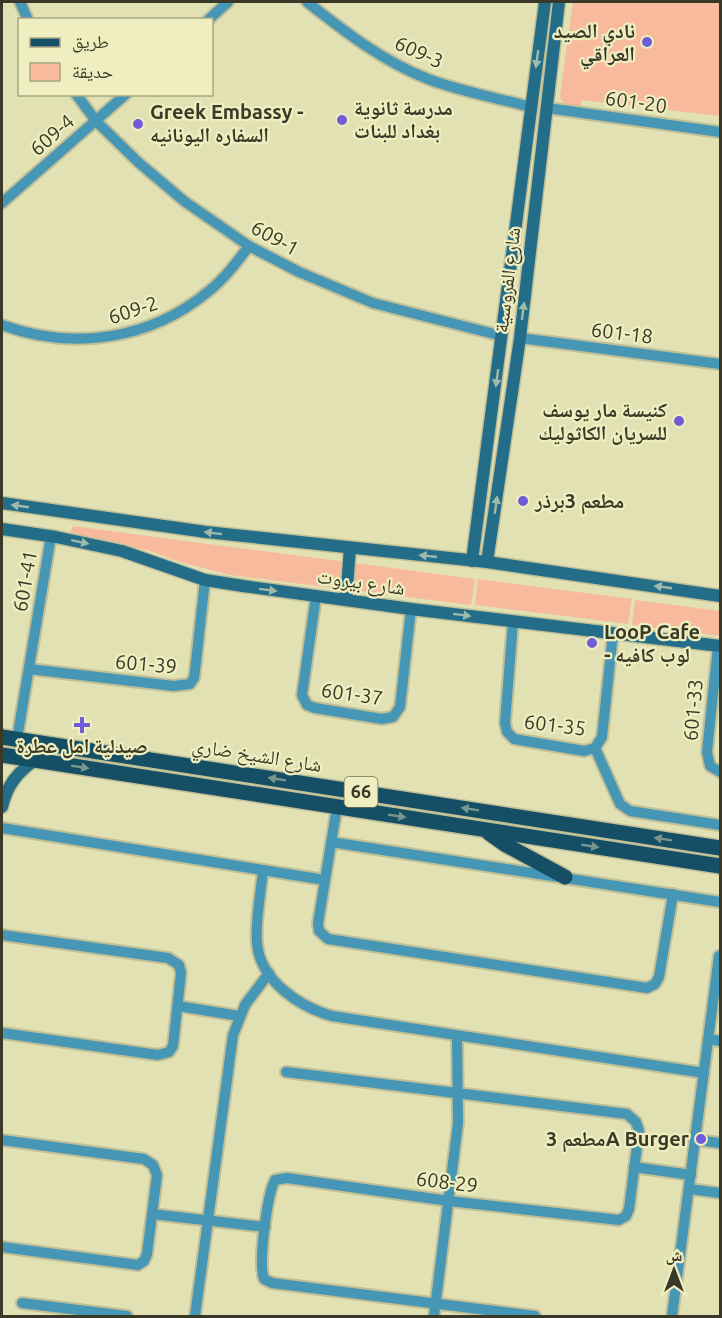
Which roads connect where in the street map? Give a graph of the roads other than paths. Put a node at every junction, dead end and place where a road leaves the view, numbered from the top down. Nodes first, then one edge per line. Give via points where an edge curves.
1 (20, 2) edge
2 (228, 2) edge
3 (307, 2) edge
4 (545, 2) edge
5 (559, 2) edge
6 (27, 18) edge
7 (210, 18) edge
8 (77, 96) edge
9 (124, 96) edge
10 (531, 107) junction
11 (547, 108) junction
12 (96, 121) junction
13 (720, 132) edge
14 (2, 203) edge
15 (249, 246) junction
16 (2, 325) edge
17 (502, 336) junction
18 (520, 338) junction
19 (720, 364) edge
20 (492, 415) junction
21 (508, 418) junction
22 (2, 503) edge
23 (2, 530) edge
24 (51, 536) junction
25 (350, 548) junction
26 (472, 561) junction
27 (487, 562) junction
28 (205, 580) junction
29 (316, 596) junction
30 (720, 596) edge
31 (346, 600) junction
32 (411, 609) junction
33 (513, 621) junction
34 (613, 633) junction
35 (719, 646) edge
36 (29, 669) junction
37 (2, 736) edge
38 (17, 739) junction
39 (595, 748) junction
40 (2, 755) edge
41 (34, 760) junction
42 (720, 772) edge
43 (2, 807) edge
44 (337, 807) junction
45 (720, 825) edge
46 (2, 828) edge
47 (484, 830) junction
48 (332, 842) junction
49 (720, 848) edge
50 (720, 866) edge
51 (263, 870) junction
52 (565, 877) junction
53 (325, 879) junction
54 (673, 894) junction
55 (720, 902) edge
56 (2, 935) edge
57 (719, 956) dead end
58 (269, 973) junction
59 (178, 1006) junction
60 (239, 1016) junction
61 (2, 1033) edge
62 (457, 1036) junction
63 (708, 1039) junction
64 (720, 1041) edge
65 (286, 1072) dead end
66 (704, 1073) junction
67 (458, 1092) junction
68 (2, 1140) edge
69 (695, 1140) junction
70 (720, 1143) edge
71 (634, 1167) junction
72 (691, 1175) junction
73 (689, 1189) junction
74 (720, 1193) edge
75 (449, 1201) junction
76 (152, 1214) junction
77 (208, 1221) junction
78 (266, 1227) junction
79 (2, 1247) edge
80 (22, 1303) dead end
81 (436, 1304) junction
82 (127, 1317) edge
83 (195, 1317) edge
84 (434, 1317) edge
85 (535, 1317) edge
86 (672, 1317) edge

1 - 6 street
2 - 7 street
3 - 10 street, 609-3 via 397,65 429,79
4 -> 10 main road, شارع الفروسية
5 - 11 main road, شارع الفروسية
8 - 12 street, 609-1
9 - 12 street, 609-4
10 - 17 main road, شارع الفروسية
11 - 13 street, 601-20
18 -> 11 main road, شارع الفروسية
12 - 14 street, 609-4
12 - 15 street, 609-1 via 184,201
15 - 16 street, 609-2 via 211,290 187,308 134,332 76,340 47,338
15 - 17 street, 609-1 via 373,303
17 -> 20 main road, شارع الفروسية
18 - 19 street, 601-18
18 - 21 main road, شارع الفروسية
20 - 21 main road
20 - 26 main road, شارع الفروسية
27 -> 21 main road, شارع الفروسية
25 -> 22 main road, شارع بيروت
23 - 24 main road, شارع بيروت
24 -> 28 main road, شارع بيروت via 135,555
24 - 36 street, 601-41
26 -> 25 main road, شارع بيروت
25 - 31 main road
26 - 27 main road, شارع بيروت
30 -> 27 main road, شارع بيروت
28 -> 29 main road, شارع بيروت
28 - 36 street, 601-39 via 195,671 190,684 174,686
29 - 31 main road, شارع بيروت
29 - 32 street, 601-37 via 302,695 307,705 382,718 393,717 400,707
31 - 32 main road, شارع بيروت
32 -> 33 main road, شارع بيروت
33 - 34 main road, شارع بيروت
33 - 39 street, 601-35 via 507,732 514,739 584,751
34 - 35 main road, شارع بيروت
34 - 39 street, 601-35 via 602,737
35 - 42 street, 601-33 via 707,752 710,766
36 - 38 street, 601-41
37 - 38 main road, شارع الشيخ ضاري / 66
49 -> 38 main road, شارع الشيخ ضاري / 66
39 - 45 street via 620,804 630,811
40 - 41 main road, شارع الشيخ ضاري / 66
41 - 43 main road via 13,779
41 -> 44 main road, شارع الشيخ ضاري / 66
44 -> 47 main road, شارع الشيخ ضاري / 66
44 - 48 street
46 - 51 street
47 -> 50 main road, شارع الشيخ ضاري / 66
47 - 52 main road
48 - 52 street
48 - 53 street
51 - 53 street
51 - 58 street via 257,941 260,958
52 - 54 street
53 - 54 street via 318,927 328,939 643,988 655,984 659,977
54 - 55 street
56 - 59 street via 172,959 181,973
57 - 63 street
58 - 60 street
58 - 62 street via 286,992 320,1012
59 - 60 street
59 - 61 street via 173,1046 162,1055
60 - 77 street via 233,1035
62 - 66 street
62 - 67 street
63 - 64 street
63 - 66 street
65 - 67 street
66 - 69 street
67 - 71 street via 627,1114 639,1131
67 - 75 street
68 - 76 street via 148,1160 156,1172
69 - 70 street
69 - 72 street
71 - 72 street
71 - 75 street, 608-29 via 628,1213 623,1219
72 - 73 street
73 - 74 street
73 - 86 street
75 - 78 street, 608-29 via 275,1180 270,1190
75 - 81 street
76 - 77 street
76 - 79 street via 146,1257 135,1266
77 - 78 street
77 - 83 street
78 - 81 street via 261,1272 264,1280
80 - 82 street
81 - 84 street
81 - 85 street

